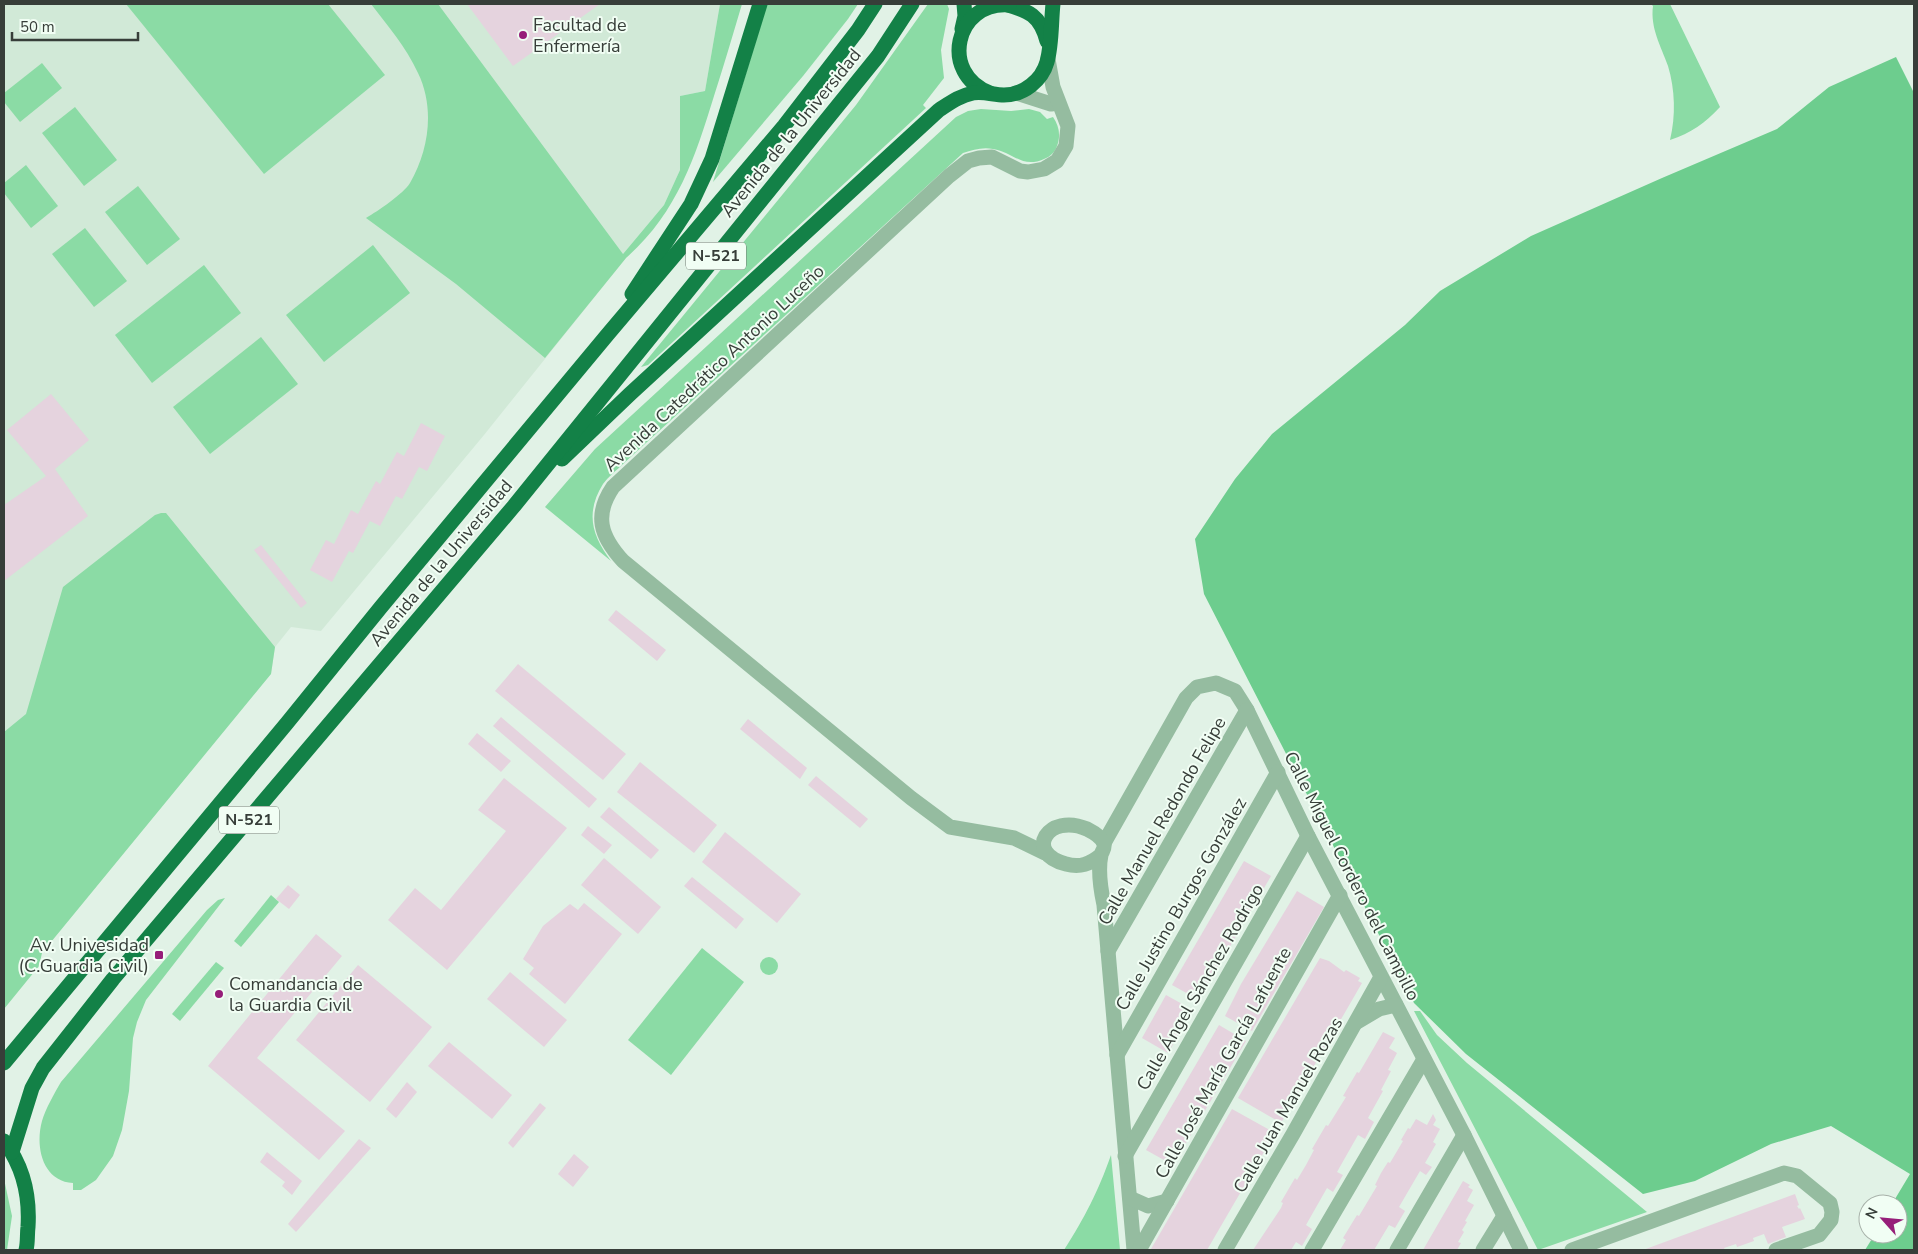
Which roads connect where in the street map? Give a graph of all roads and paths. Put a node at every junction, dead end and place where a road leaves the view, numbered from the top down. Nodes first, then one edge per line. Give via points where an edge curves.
1 (760, 4) edge
2 (875, 4) edge
3 (912, 4) edge
4 (964, 4) edge
5 (1007, 4) edge
6 (1053, 4) edge
7 (960, 40) junction
8 (1048, 53) junction
9 (992, 93) junction
10 (1016, 93) junction
11 (1058, 103) junction
12 (608, 334) junction
13 (514, 506) junction
14 (1247, 710) junction
15 (1278, 772) junction
16 (1118, 817) junction
17 (1051, 830) junction
18 (1091, 831) junction
19 (1308, 836) junction
20 (1014, 838) junction
21 (1102, 849) junction
22 (1045, 853) junction
23 (1084, 865) junction
24 (1101, 887) junction
25 (1340, 895) junction
26 (1108, 951) junction
27 (1381, 977) junction
28 (1396, 1005) junction
29 (1356, 1023) junction
30 (1117, 1055) junction
31 (1424, 1059) junction
32 (4, 1063) edge
33 (1464, 1135) junction
34 (8, 1146) edge
35 (1125, 1156) junction
36 (1476, 1160) junction
37 (1447, 1164) junction
38 (1130, 1198) junction
39 (1167, 1201) junction
40 (1504, 1216) junction
41 (26, 1250) edge
42 (1134, 1250) edge
43 (1139, 1250) edge
44 (1225, 1250) edge
45 (1312, 1250) edge
46 (1397, 1250) edge
47 (1483, 1250) edge
48 (1521, 1250) edge
49 (1572, 1250) edge
50 (1776, 1250) edge

1 - 12 highway via 704,177 691,204
2 - 12 highway, Avenida de la Universidad / N-521 via 784,126
3 - 13 highway, Avenida de la Universidad / N-521 via 878,56
4 - 7 highway
5 - 7 highway via 995,5 978,13 968,23
5 - 8 highway via 1027,11 1038,20
6 - 8 highway
7 - 9 highway via 960,60 965,73 978,87
8 - 10 highway via 1044,69 1034,82
8 - 11 street, Avenida Catedrático Antonio Luceño
9 - 10 highway
9 - 13 highway via 957,98 939,110 630,394
10 - 11 street
11 - 20 street, Avenida Catedrático Antonio Luceño via 1068,126 1066,146 1057,161 1044,169 1028,172 992,157 968,161 613,487 605,498 601,519 608,542 623,561 911,798 950,827
12 - 32 highway, Avenida de la Universidad / N-521
13 - 34 highway, Avenida de la Universidad / N-521 via 120,972 43,1068
14 - 15 street, Calle Miguel Cordero del Campillo
14 - 16 street, Calle Miguel Cordero del Campillo via 1235,691 1216,684 1197,687 1186,698
14 - 26 street, Calle Manuel Redondo Felipe
15 - 19 street, Calle Miguel Cordero del Campillo
15 - 30 street, Calle Justino Burgos González
16 - 18 street
16 - 21 street, Calle Miguel Cordero del Campillo
17 - 18 street via 1055,826 1071,824
17 - 20 street, Avenida Catedrático Antonio Luceño
17 - 22 street via 1043,844
18 - 21 street via 1098,836
19 - 25 street, Calle Miguel Cordero del Campillo
19 - 35 street, Calle Ángel Sánchez Rodrigo
20 - 22 street, Avenida Catedrático Antonio Luceño
21 - 23 street via 1093,862
21 - 24 street
22 - 23 street via 1062,863
23 - 24 street
24 - 26 street
25 - 27 street, Calle Miguel Cordero del Campillo
25 - 39 street, Calle José María García Lafuente
26 - 30 street
27 - 28 street, Calle Miguel Cordero del Campillo
27 - 29 street, Calle Juan Manuel Rozas
28 - 29 street via 1379,1009
28 - 31 street, Calle Miguel Cordero del Campillo
29 - 44 street, Calle Juan Manuel Rozas
30 - 35 street
31 - 33 street, Calle Miguel Cordero del Campillo
31 - 45 street
33 - 36 street, Calle Miguel Cordero del Campillo
33 - 37 street
34 - 41 highway, N-521 via 24,1178 29,1206
35 - 38 street
36 - 37 street
36 - 40 street, Calle Miguel Cordero del Campillo
37 - 46 street
38 - 39 street via 1148,1206
38 - 42 street
39 - 43 street, Calle José María García Lafuente
40 - 47 street
40 - 48 street, Calle Miguel Cordero del Campillo
49 - 50 street via 1784,1173 1797,1176 1830,1203 1832,1212 1831,1220 1819,1235

